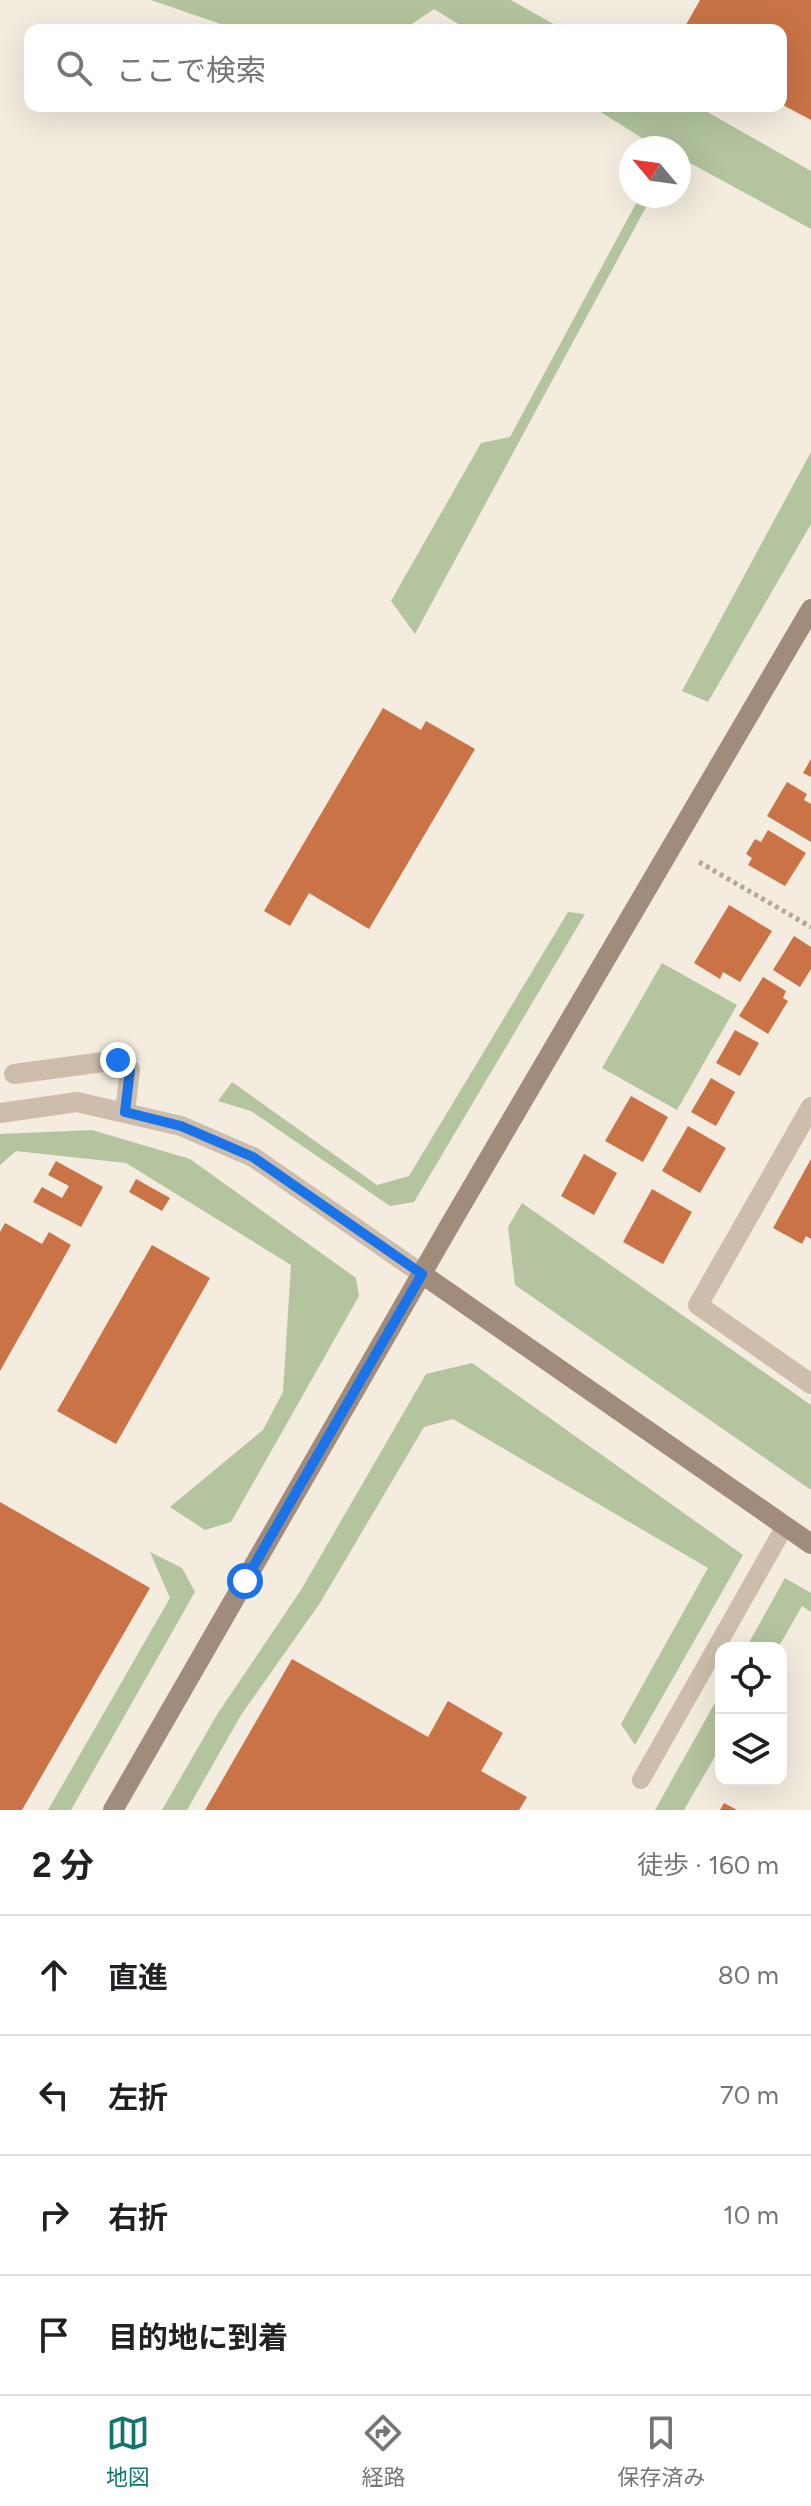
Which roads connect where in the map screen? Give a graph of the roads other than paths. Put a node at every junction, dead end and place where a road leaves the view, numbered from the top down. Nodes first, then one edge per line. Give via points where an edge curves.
1 (811, 609) edge
2 (14, 1074) dead end
3 (811, 1107) edge
4 (125, 1112) junction
5 (0, 1113) edge
6 (422, 1274) junction
7 (811, 1384) edge
8 (785, 1526) junction
9 (811, 1544) edge
10 (641, 1780) dead end
11 (113, 1810) edge

1 - 6 street
2 - 4 street via 118,1060 130,1070
3 - 7 street via 698,1305
4 - 5 street via 77,1102
4 - 6 street via 181,1126 253,1157
6 - 8 street
6 - 11 street
8 - 9 street
8 - 10 lane

